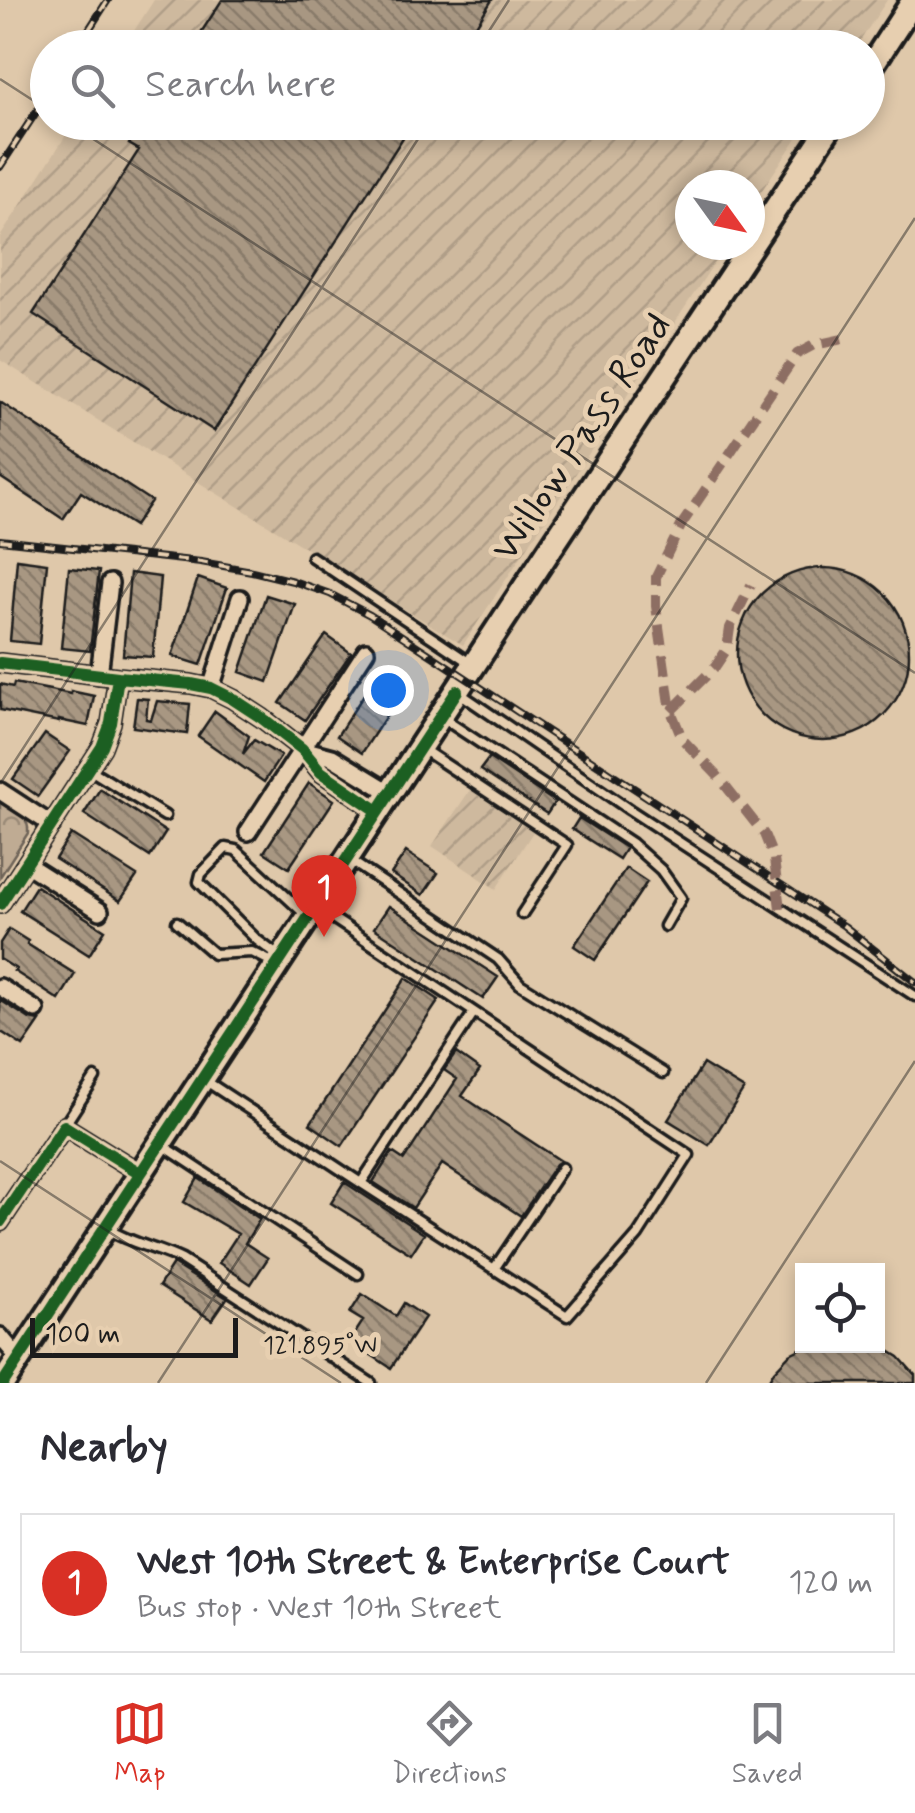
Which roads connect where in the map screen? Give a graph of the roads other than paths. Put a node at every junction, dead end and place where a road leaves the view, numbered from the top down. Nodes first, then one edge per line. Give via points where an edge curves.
1 (914, 0) edge
2 (885, 45) edge
3 (821, 140) edge
4 (312, 557) dead end
5 (110, 583) dead end
6 (240, 598) dead end
7 (366, 651) dead end
8 (0, 663) edge
9 (474, 665) junction
10 (100, 675) junction
11 (118, 677) junction
12 (211, 688) junction
13 (457, 691) junction
14 (440, 716) junction
15 (420, 748) junction
16 (302, 749) junction
17 (89, 769) junction
18 (0, 791) edge
19 (384, 802) junction
20 (165, 816) dead end
21 (52, 826) junction
22 (248, 832) dead end
23 (347, 858) junction
24 (26, 864) junction
25 (0, 904) edge
26 (100, 911) dead end
27 (312, 912) junction
28 (522, 914) dead end
29 (177, 922) dead end
30 (665, 926) dead end
31 (280, 962) junction
32 (0, 987) edge
33 (915, 996) edge
34 (36, 1010) dead end
35 (474, 1012) junction
36 (663, 1073) dead end
37 (95, 1078) dead end
38 (203, 1079) junction
39 (64, 1126) junction
40 (160, 1143) junction
41 (562, 1168) dead end
42 (140, 1173) junction
43 (361, 1183) junction
44 (0, 1222) edge
45 (105, 1228) junction
46 (494, 1269) junction
47 (358, 1274) dead end
48 (0, 1336) edge
49 (19, 1359) junction
50 (3, 1383) edge
51 (371, 1383) edge

1 - 2 main road
3 - 9 main road, Willow Pass Road
4 - 9 lane
5 - 10 street
6 - 12 street
7 - 16 street
8 - 10 street
9 - 13 main road, Willow Pass Road
10 - 11 street
11 - 12 street
11 - 17 street via 111,723
12 - 16 street
13 - 14 main road, Willow Pass Road
13 - 33 lane
14 - 15 main road, Willow Pass Road
14 - 30 lane via 631,843 661,870 681,898
15 - 19 main road, Willow Pass Road
15 - 28 lane via 568,844
16 - 19 street via 332,756
16 - 22 street
17 - 20 lane
17 - 21 street
18 - 21 street
19 - 23 main road, Willow Pass Road
21 - 24 street
23 - 27 main road, Willow Pass Road
23 - 36 lane via 498,959 520,984
24 - 25 street
24 - 26 street
27 - 31 main road, Willow Pass Road
27 - 31 lane via 236,850 226,848 201,874 199,882
27 - 35 lane
29 - 31 lane via 214,954 252,952
31 - 38 main road, Willow Pass Road
32 - 34 street
35 - 43 lane
35 - 46 lane via 689,1155 638,1235 567,1316
37 - 39 lane
38 - 40 main road, Willow Pass Road
38 - 43 lane
39 - 42 street
39 - 44 street
40 - 42 main road, Willow Pass Road
40 - 47 lane
41 - 46 lane
42 - 45 main road, Willow Pass Road
43 - 46 lane
45 - 49 main road, Willow Pass Road
45 - 51 lane via 182,1260
48 - 49 street
49 - 50 main road, Willow Pass Road

